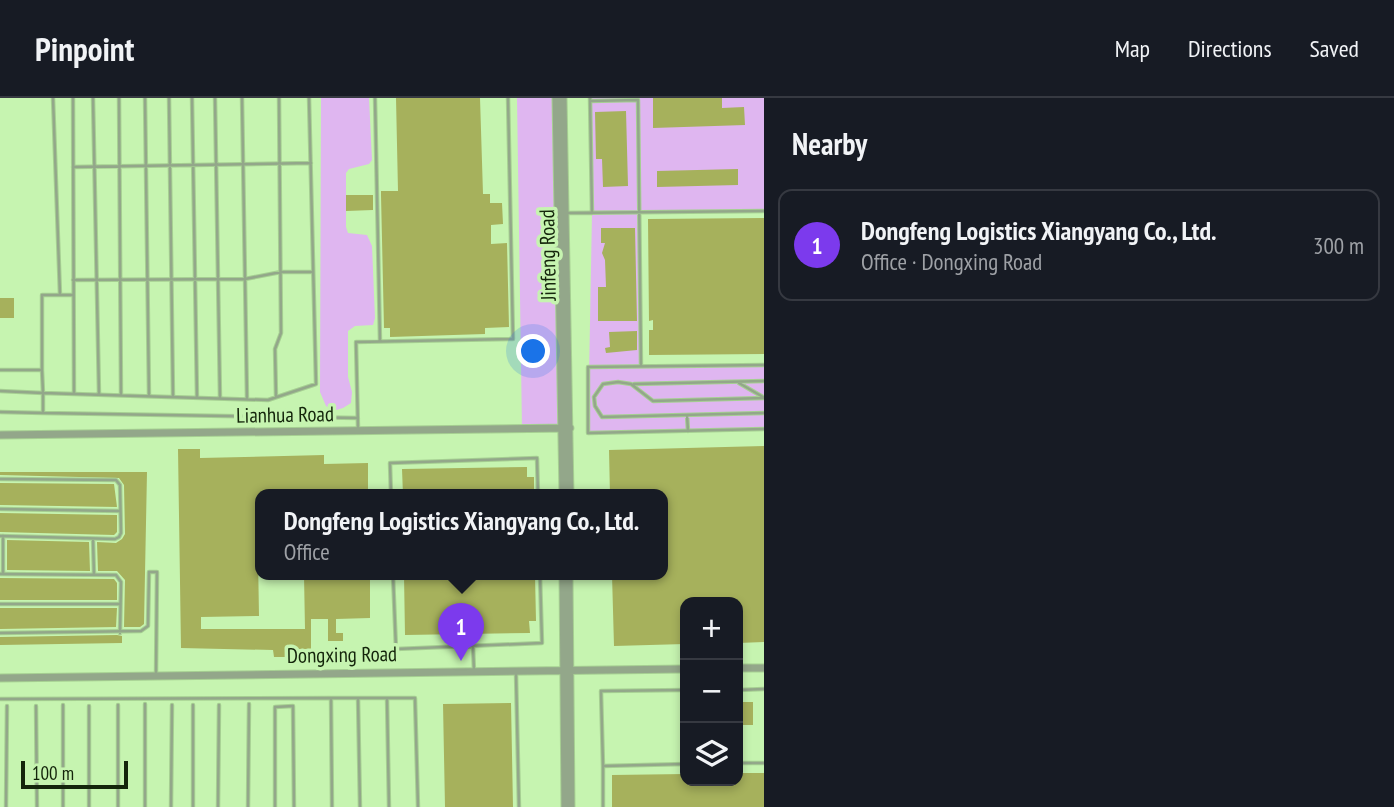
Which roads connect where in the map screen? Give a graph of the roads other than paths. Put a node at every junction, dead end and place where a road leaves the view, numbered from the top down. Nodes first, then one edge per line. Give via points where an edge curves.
1 (53, 98) edge
2 (73, 98) edge
3 (93, 98) edge
4 (119, 98) edge
5 (145, 98) edge
6 (169, 98) edge
7 (192, 98) edge
8 (215, 98) edge
9 (242, 98) edge
10 (278, 98) edge
11 (309, 98) edge
12 (375, 98) edge
13 (508, 98) edge
14 (556, 98) edge
15 (563, 98) edge
16 (590, 99) edge
17 (311, 163) junction
18 (243, 164) junction
19 (279, 164) junction
20 (193, 165) junction
21 (216, 165) junction
22 (120, 166) junction
23 (146, 166) junction
24 (170, 166) junction
25 (73, 167) junction
26 (94, 167) junction
27 (764, 211) edge
28 (593, 212) junction
29 (640, 212) junction
30 (564, 213) junction
31 (281, 272) junction
32 (313, 272) junction
33 (148, 279) junction
34 (172, 279) junction
35 (195, 279) junction
36 (218, 279) junction
37 (245, 279) junction
38 (73, 280) junction
39 (97, 280) junction
40 (120, 280) junction
41 (60, 295) junction
42 (73, 296) junction
43 (380, 341) junction
44 (764, 365) edge
45 (641, 366) junction
46 (0, 370) edge
47 (42, 370) junction
48 (764, 381) edge
49 (736, 382) junction
50 (631, 384) junction
51 (0, 391) edge
52 (43, 393) junction
53 (74, 394) junction
54 (99, 394) junction
55 (121, 395) junction
56 (149, 396) junction
57 (173, 397) junction
58 (197, 397) junction
59 (276, 397) junction
60 (220, 398) junction
61 (764, 398) edge
62 (247, 399) junction
63 (0, 412) edge
64 (43, 413) junction
65 (764, 413) edge
66 (687, 415) junction
67 (358, 418) junction
68 (567, 428) junction
69 (764, 429) edge
70 (688, 431) junction
71 (358, 432) junction
72 (0, 435) edge
73 (0, 479) edge
74 (391, 489) edge
75 (538, 489) edge
76 (563, 489) edge
77 (570, 489) edge
78 (0, 509) edge
79 (121, 511) junction
80 (1, 536) edge
81 (93, 538) junction
82 (2, 574) edge
83 (94, 575) junction
84 (393, 580) edge
85 (540, 580) edge
86 (563, 580) edge
87 (569, 580) edge
88 (0, 604) edge
89 (121, 604) junction
90 (0, 633) edge
91 (120, 633) junction
92 (473, 646) junction
93 (764, 667) edge
94 (743, 668) edge
95 (680, 669) edge
96 (474, 671) junction
97 (516, 671) junction
98 (566, 671) junction
99 (156, 676) junction
100 (0, 678) edge
101 (680, 690) edge
102 (743, 690) edge
103 (764, 690) edge
104 (331, 698) junction
105 (358, 698) junction
106 (387, 698) junction
107 (0, 699) edge
108 (145, 704) dead end
109 (249, 704) dead end
110 (63, 705) dead end
111 (118, 705) dead end
112 (172, 705) dead end
113 (193, 705) dead end
114 (219, 705) dead end
115 (7, 706) dead end
116 (36, 706) dead end
117 (89, 706) dead end
118 (764, 762) edge
119 (743, 763) edge
120 (680, 764) edge
121 (603, 766) junction
122 (6, 807) edge
123 (37, 807) edge
124 (63, 807) edge
125 (89, 807) edge
126 (118, 807) edge
127 (145, 807) edge
128 (171, 807) edge
129 (193, 807) edge
130 (218, 807) edge
131 (248, 807) edge
132 (275, 807) edge
133 (294, 807) edge
134 (332, 807) edge
135 (360, 807) edge
136 (389, 807) edge
137 (418, 807) edge
138 (519, 807) edge
139 (565, 807) edge
140 (571, 807) edge
141 (603, 807) edge

1 - 41 lane
2 - 25 lane
3 - 26 lane
4 - 22 lane
5 - 23 lane
6 - 24 lane
7 - 20 lane
8 - 21 lane
9 - 18 lane
10 - 19 lane
11 - 17 lane
12 - 43 lane
13 - 43 lane via 513,339
14 - 68 street, Jinfeng Road
15 - 30 street, Jinfeng Road
16 - 28 lane
16 - 29 lane via 638,100
17 - 19 lane
17 - 32 lane
18 - 19 lane
18 - 21 lane
18 - 37 lane
19 - 31 lane
20 - 21 lane
20 - 24 lane
20 - 35 lane
21 - 36 lane
22 - 23 lane
22 - 26 lane
22 - 40 lane
23 - 24 lane
23 - 33 lane
24 - 34 lane
25 - 26 lane
25 - 38 lane
26 - 39 lane
27 - 29 lane
28 - 29 lane
28 - 30 lane
29 - 45 lane
30 - 68 street, Jinfeng Road
31 - 32 lane
31 - 37 lane
31 - 59 lane
32 - 59 lane via 316,384
33 - 34 lane
33 - 40 lane
33 - 56 lane
34 - 35 lane
34 - 57 lane
35 - 36 lane
35 - 58 lane
36 - 37 lane
36 - 60 lane
37 - 62 lane
38 - 39 lane
38 - 42 lane
39 - 40 lane
39 - 54 lane
40 - 55 lane
41 - 42 lane
41 - 47 lane via 42,295
42 - 53 lane
43 - 67 lane via 356,342
44 - 45 lane
45 - 70 lane via 588,367 588,433
46 - 47 lane
47 - 52 lane
48 - 49 lane
49 - 50 lane
49 - 61 lane
50 - 61 lane via 653,401
50 - 66 lane via 603,384 594,397 602,417
51 - 52 lane
52 - 53 lane
52 - 64 lane
53 - 54 lane
54 - 55 lane
55 - 56 lane
56 - 57 lane
57 - 58 lane
58 - 60 lane
59 - 62 lane
60 - 62 lane
63 - 64 lane
64 - 67 lane
65 - 66 lane
66 - 70 lane
67 - 71 lane
68 - 71 street, Lianhua Road
68 - 76 street, Jinfeng Road
68 - 77 street, Jinfeng Road
69 - 70 lane
71 - 72 street, Lianhua Road
73 - 79 lane via 117,480
74 - 75 lane via 390,463 537,458
78 - 79 lane
79 - 81 lane via 119,537
80 - 81 lane
80 - 82 lane
81 - 83 lane
82 - 83 lane
83 - 89 lane via 119,578
84 - 92 lane via 396,649
85 - 92 lane via 542,643
86 - 98 street
87 - 98 street
88 - 89 lane
89 - 91 lane
90 - 91 lane
91 - 99 lane via 148,626 149,572 157,572
92 - 96 lane
93 - 94 street
95 - 98 street, Dongxing Road
96 - 97 street, Dongxing Road
96 - 99 street, Dongxing Road
97 - 98 street, Dongxing Road
97 - 138 lane
98 - 139 street
98 - 140 street
99 - 100 street, Dongxing Road
101 - 121 lane via 601,691
102 - 103 lane
104 - 105 lane
104 - 107 lane
104 - 134 lane
105 - 106 lane
105 - 135 lane
106 - 136 lane
106 - 137 lane via 415,698
108 - 127 lane
109 - 131 lane
110 - 124 lane
111 - 126 lane
112 - 128 lane
113 - 129 lane
114 - 130 lane
115 - 122 lane
116 - 123 lane
117 - 125 lane
118 - 119 lane
120 - 121 lane
121 - 141 lane
132 - 133 lane via 275,707 293,706

